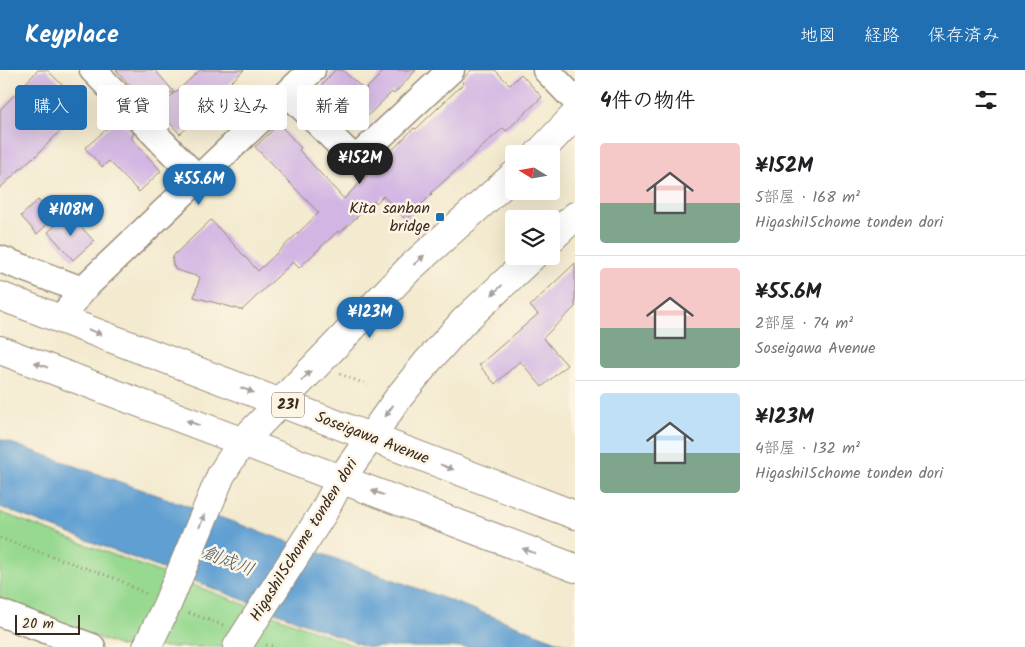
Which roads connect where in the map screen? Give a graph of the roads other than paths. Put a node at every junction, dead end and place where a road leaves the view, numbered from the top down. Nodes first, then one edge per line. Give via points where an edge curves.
1 (93, 70) edge
2 (312, 70) edge
3 (451, 70) edge
4 (546, 70) edge
5 (288, 93) junction
6 (575, 100) edge
7 (575, 115) edge
8 (547, 145) edge
9 (198, 179) junction
10 (505, 183) edge
11 (575, 216) edge
12 (560, 230) edge
13 (0, 259) edge
14 (523, 265) edge
15 (82, 290) junction
16 (0, 296) edge
17 (61, 319) junction
18 (0, 350) edge
19 (280, 402) junction
20 (370, 438) junction
21 (242, 442) junction
22 (341, 478) junction
23 (575, 515) edge
24 (575, 568) edge
25 (0, 613) edge
26 (237, 633) edge
27 (92, 647) edge
28 (147, 647) edge

1 - 9 street
2 - 5 street
3 - 5 street via 355,160
4 - 6 street
5 - 9 street
7 - 8 main road
9 - 15 street
19 -> 10 main road via 410,268
11 - 12 main road
13 - 15 street
14 -> 20 main road, Higashi15chome tonden dori via 428,361
15 - 17 street
16 - 17 main road, Soseigawa Avenue / 231
17 -> 19 main road, Soseigawa Avenue / 231
21 -> 18 main road
19 - 20 main road, Soseigawa Avenue / 231
19 - 21 main road
20 - 22 main road, Higashi15chome tonden dori
20 -> 23 main road, Soseigawa Avenue / 231
21 - 22 main road
28 -> 21 main road via 221,475
24 -> 22 main road
22 - 26 main road, Higashi15chome tonden dori via 310,533
25 - 27 street

